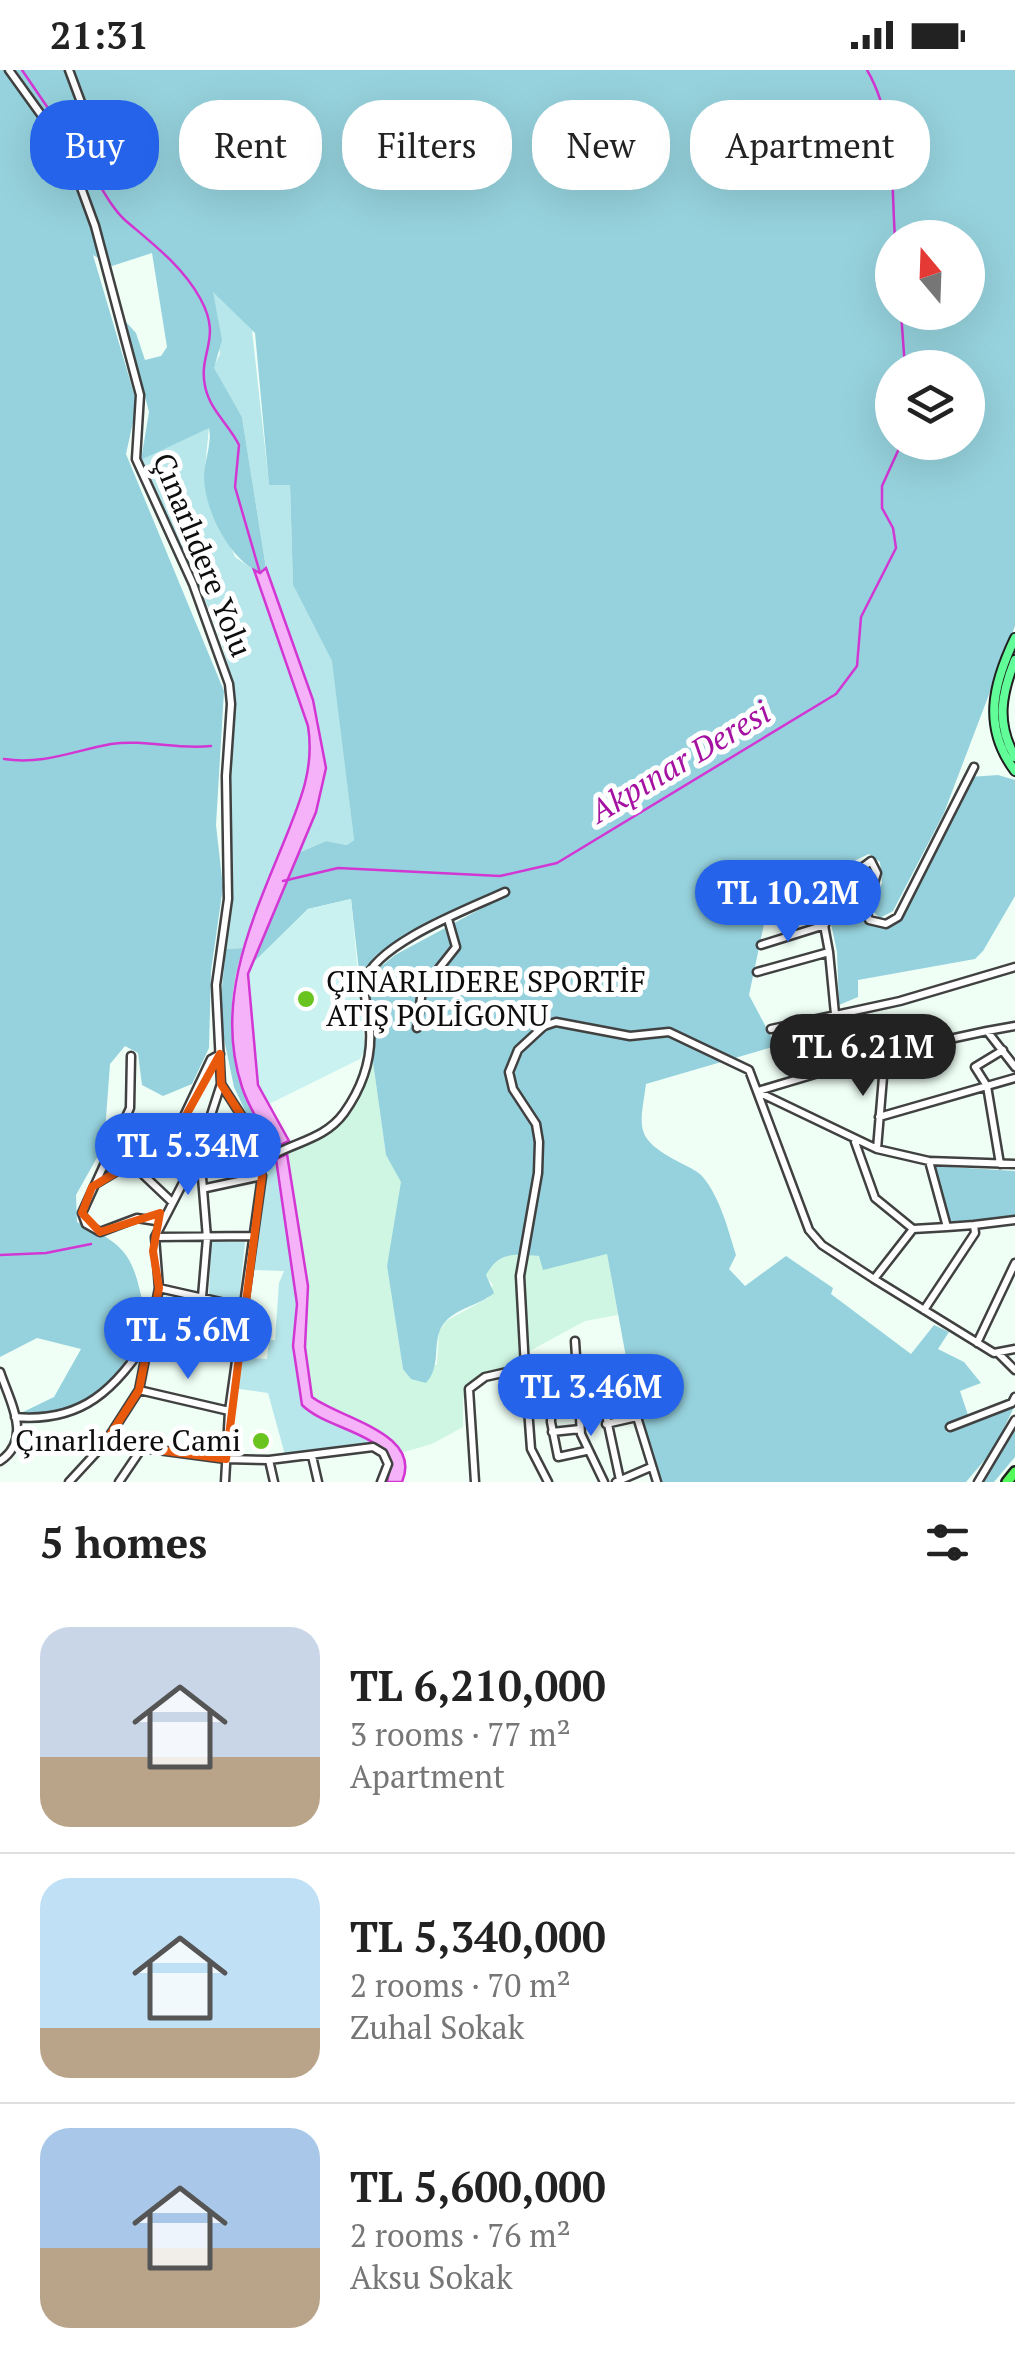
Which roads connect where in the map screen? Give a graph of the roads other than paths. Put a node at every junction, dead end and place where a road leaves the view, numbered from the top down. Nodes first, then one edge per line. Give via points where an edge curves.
1 (9, 70) edge
2 (69, 70) edge
3 (31, 100) edge
4 (80, 100) edge
5 (81, 190) edge
6 (1015, 638) edge
7 (1015, 660) edge
8 (1015, 758) edge
9 (974, 768) dead end
10 (1015, 771) edge
11 (505, 892) dead end
12 (448, 919) junction
13 (825, 925) junction
14 (760, 945) dead end
15 (829, 952) junction
16 (1015, 967) edge
17 (757, 972) dead end
18 (836, 1014) junction
19 (1015, 1026) edge
20 (417, 1028) dead end
21 (771, 1029) dead end
22 (987, 1031) junction
23 (1003, 1050) junction
24 (884, 1053) junction
25 (220, 1054) junction
26 (131, 1056) dead end
27 (840, 1066) junction
28 (1015, 1067) edge
29 (1015, 1078) edge
30 (221, 1084) junction
31 (987, 1086) junction
32 (756, 1091) junction
33 (880, 1117) junction
34 (855, 1142) junction
35 (877, 1148) junction
36 (199, 1152) junction
37 (928, 1160) junction
38 (133, 1164) junction
39 (260, 1164) junction
40 (1000, 1164) junction
41 (1015, 1164) edge
42 (262, 1176) junction
43 (92, 1187) junction
44 (206, 1188) junction
45 (172, 1202) junction
46 (1015, 1220) edge
47 (162, 1222) junction
48 (974, 1225) junction
49 (948, 1227) junction
50 (913, 1229) junction
51 (253, 1236) junction
52 (155, 1238) junction
53 (207, 1238) junction
54 (1015, 1262) edge
55 (874, 1278) junction
56 (159, 1288) junction
57 (202, 1297) junction
58 (243, 1306) junction
59 (924, 1310) junction
60 (154, 1327) junction
61 (575, 1341) dead end
62 (977, 1343) junction
63 (238, 1344) junction
64 (1015, 1349) edge
65 (999, 1353) junction
66 (525, 1368) junction
67 (1015, 1370) edge
68 (0, 1372) edge
69 (551, 1378) junction
70 (578, 1382) junction
71 (139, 1390) junction
72 (3, 1393) edge
73 (1015, 1397) edge
74 (230, 1410) junction
75 (15, 1416) junction
76 (1015, 1420) edge
77 (606, 1424) junction
78 (950, 1427) dead end
79 (580, 1429) junction
80 (552, 1432) junction
81 (105, 1443) junction
82 (142, 1448) junction
83 (586, 1451) junction
84 (312, 1456) junction
85 (226, 1459) junction
86 (0, 1460) edge
87 (269, 1460) junction
88 (651, 1468) junction
89 (1015, 1472) edge
90 (121, 1481) edge
91 (618, 1481) edge
92 (69, 1482) edge
93 (226, 1482) edge
94 (274, 1482) edge
95 (318, 1482) edge
96 (381, 1482) edge
97 (475, 1482) edge
98 (548, 1482) edge
99 (604, 1482) edge
100 (658, 1482) edge
101 (978, 1482) edge
102 (1007, 1482) edge

1 - 3 street, Çınarlıdere Yolu
2 - 4 street
5 - 25 street, Çınarlıdere Yolu via 135,372 141,403 136,459 229,684 228,899 215,1004
6 - 10 main road via 992,712
7 - 8 main road via 1001,712
9 - 13 street via 898,917 886,924 869,920 877,872 870,861 815,877
11 - 12 street
12 - 20 street via 454,951 428,980
12 - 39 street via 391,950 367,976 368,1062 344,1112 322,1134
13 - 14 street
13 - 15 street
15 - 17 street
15 - 18 street
16 - 18 street
18 - 21 street
18 - 27 street
19 - 22 street
22 - 23 street
22 - 24 street
23 - 28 street
23 - 31 street via 974,1067
24 - 27 street
24 - 33 street
25 - 30 street, Çınarlıdere Yolu
25 - 38 street via 211,1059 181,1128
26 - 43 street via 130,1108
27 - 32 street
29 - 31 street
30 - 36 street
30 - 39 street via 250,1128
31 - 33 street
31 - 40 street
32 - 34 street
32 - 55 street via 810,1230
32 - 66 street via 749,1070 668,1032 630,1036 556,1022 518,1050 512,1089 536,1124 539,1142 520,1276
33 - 35 street
34 - 35 street
34 - 50 street via 875,1198
35 - 37 street
36 - 44 street
36 - 45 street
37 - 40 street
37 - 49 street
38 - 43 street
38 - 45 street
39 - 42 street
40 - 41 street
42 - 44 street
42 - 51 street
43 - 47 street via 82,1213 90,1228 100,1232 137,1218
44 - 53 street
45 - 47 street
46 - 48 street
47 - 52 street
48 - 49 street
48 - 59 street via 974,1236
49 - 50 street
50 - 55 street
51 - 53 street
51 - 58 street
52 - 53 street
52 - 56 street
53 - 57 street
54 - 62 street
55 - 59 street
56 - 57 street
56 - 60 street
57 - 58 street
58 - 63 street
59 - 62 street
60 - 63 street
60 - 71 street
60 - 75 street via 116,1382 80,1408 49,1419
61 - 70 street
62 - 65 street
63 - 74 street
64 - 65 street
65 - 67 street
66 - 69 street
66 - 97 street via 485,1377 470,1389
66 - 98 street via 531,1449
68 - 72 street
69 - 70 street
69 - 80 street
70 - 77 street via 600,1387
70 - 79 street
71 - 74 street
71 - 81 street
72 - 75 street
73 - 78 street
74 - 85 street
75 - 86 street via 17,1444
76 - 101 street
77 - 88 street via 637,1417
77 - 91 street
79 - 80 street
79 - 83 street
80 - 83 street via 558,1458
81 - 82 street
81 - 92 street
82 - 85 street
82 - 90 street
83 - 99 street
84 - 87 street
84 - 95 street
84 - 96 street via 373,1447 388,1464
85 - 87 street
85 - 93 street
87 - 94 street
88 - 91 street
88 - 100 street
89 - 102 highway

